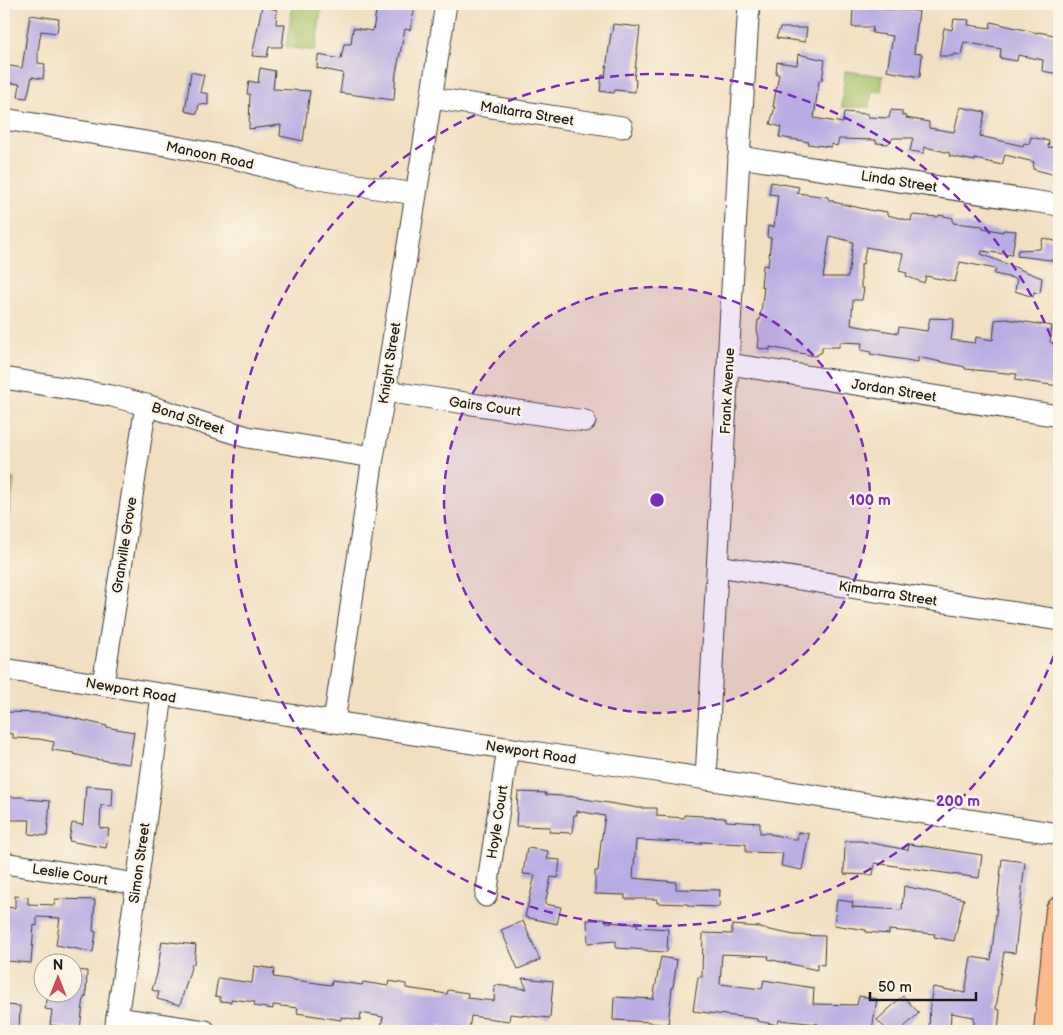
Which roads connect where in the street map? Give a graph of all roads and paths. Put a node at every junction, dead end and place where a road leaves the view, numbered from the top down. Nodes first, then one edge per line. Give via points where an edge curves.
1 (446, 4) edge
2 (749, 4) edge
3 (432, 98) junction
4 (4, 119) edge
5 (622, 127) dead end
6 (739, 157) junction
7 (415, 194) junction
8 (1059, 205) edge
9 (728, 364) junction
10 (4, 378) edge
11 (385, 391) junction
12 (146, 405) junction
13 (1059, 416) edge
14 (585, 421) dead end
15 (373, 456) junction
16 (718, 566) junction
17 (1059, 620) edge
18 (4, 669) edge
19 (103, 684) junction
20 (162, 695) junction
21 (334, 722) junction
22 (508, 748) junction
23 (706, 779) junction
24 (1059, 834) edge
25 (4, 863) edge
26 (137, 884) junction
27 (486, 896) dead end
28 (1059, 910) edge
29 (1055, 1001) edge
30 (116, 1025) edge
31 (204, 1031) edge
32 (1047, 1031) edge

1 - 3 street, Knight Street
2 - 6 street, Frank Avenue
3 - 5 street, Maltarra Street
3 - 7 street, Knight Street
4 - 7 street, Manoon Road via 171,146 234,158 299,176
6 - 8 street, Linda Street
6 - 9 street, Frank Avenue
7 - 11 street, Knight Street
9 - 13 street, Jordan Street
9 - 16 street, Frank Avenue
10 - 12 street, Bond Street
11 - 14 street, Gairs Court
11 - 15 street, Knight Street
12 - 15 street, Bond Street via 247,437
12 - 19 street, Granville Grove
15 - 21 street, Knight Street
16 - 17 street, Kimbarra Street
16 - 23 street, Frank Avenue
18 - 19 street, Newport Road
19 - 20 street, Newport Road
20 - 21 street, Newport Road
20 - 26 street, Simon Street
21 - 22 street, Newport Road
22 - 23 street, Newport Road
22 - 27 street, Hoyle Court
23 - 24 street, Newport Road
25 - 26 street, Leslie Court
26 - 30 street, Simon Street
28 - 29 main road
29 - 32 main road
30 - 31 street

